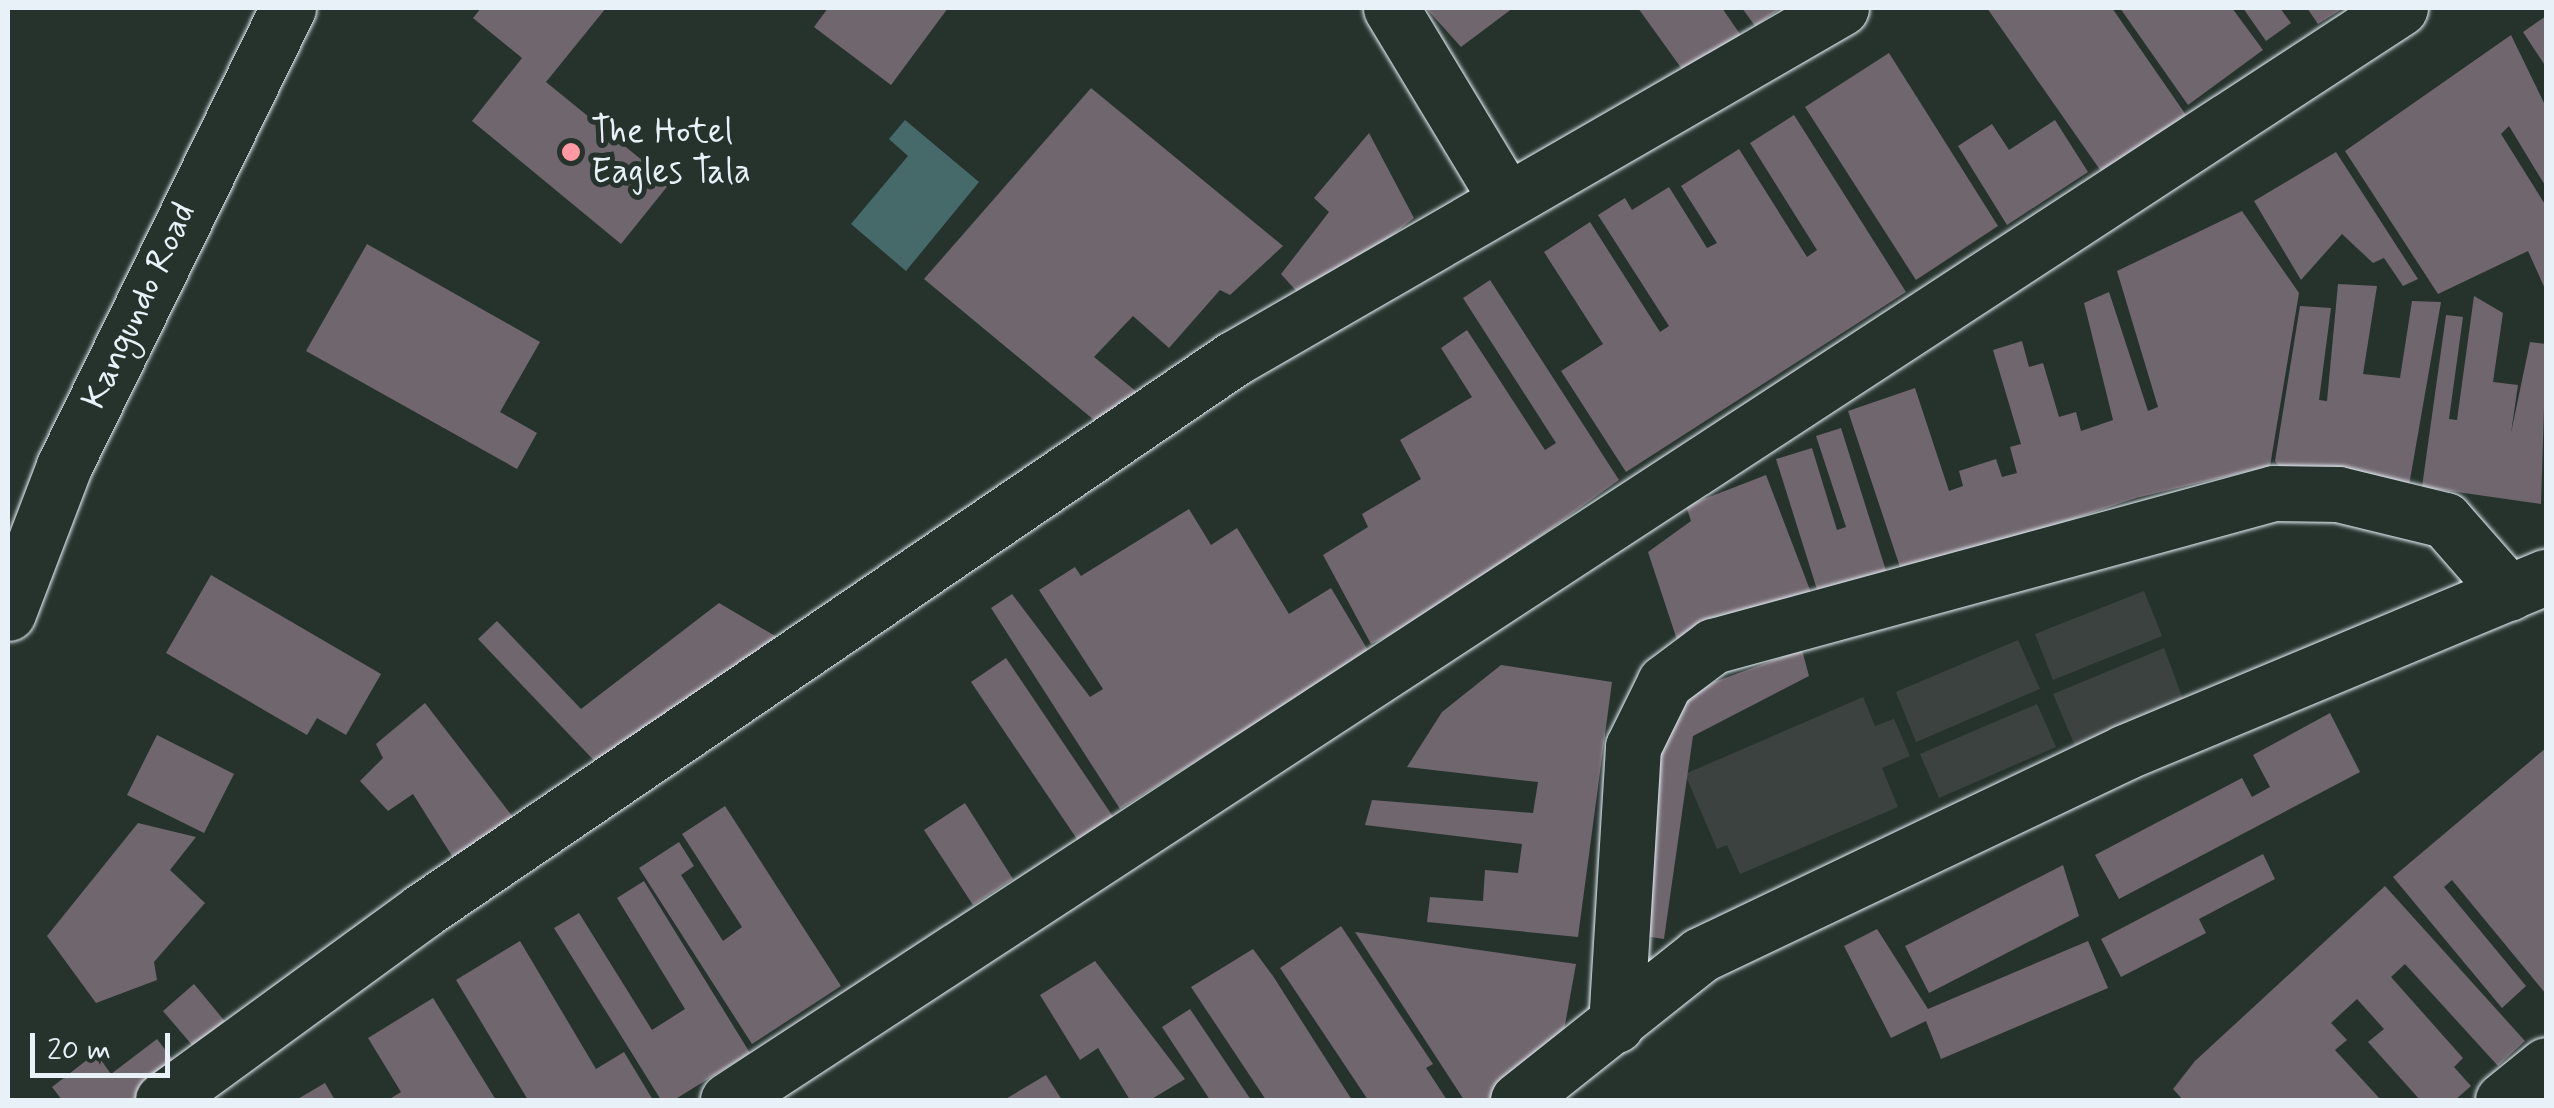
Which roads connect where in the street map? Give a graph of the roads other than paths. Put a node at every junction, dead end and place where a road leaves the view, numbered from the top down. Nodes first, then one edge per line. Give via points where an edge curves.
1 (288, 8) edge
2 (1391, 8) edge
3 (1841, 8) edge
4 (2400, 8) edge
5 (1504, 194) junction
6 (2528, 585) edge
7 (8, 613) edge
8 (1616, 1025) junction
9 (2546, 1065) edge
10 (164, 1100) edge
11 (728, 1100) edge
12 (1518, 1100) edge
13 (2503, 1100) edge

1 - 7 main road, Kangundo Road via 64,466
2 - 5 main road
3 - 5 main road
4 - 11 main road
5 - 10 main road via 1233,358 422,911
6 - 8 main road via 2125,752 1700,955
6 - 8 main road via 2445,520 2338,494 2274,493 1714,646 1665,682 1632,747
8 - 12 main road
9 - 13 main road

